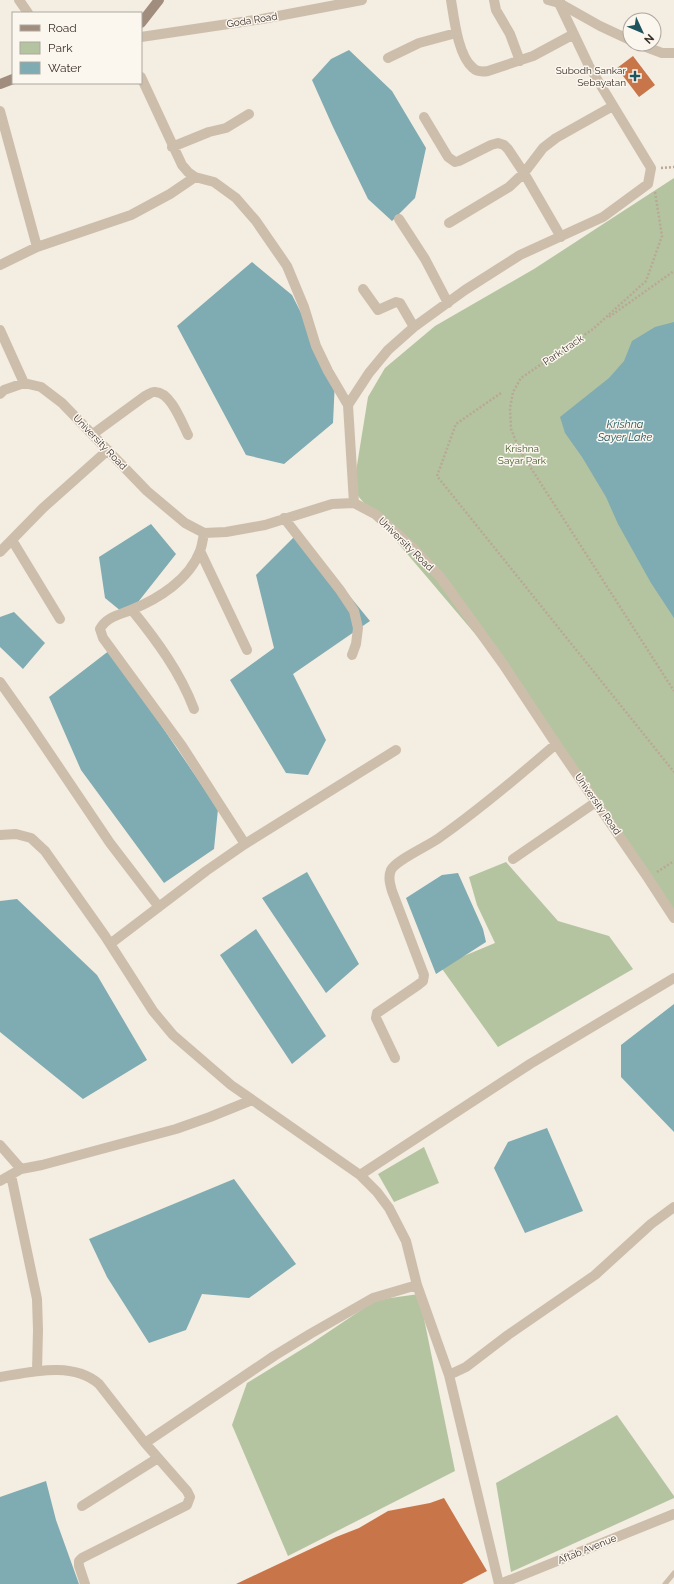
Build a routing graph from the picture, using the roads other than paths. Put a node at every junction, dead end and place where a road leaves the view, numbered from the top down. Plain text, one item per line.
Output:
1 (19, 0) edge
2 (159, 0) edge
3 (362, 0) edge
4 (451, 0) edge
5 (494, 0) edge
6 (548, 0) edge
7 (560, 2) edge
8 (27, 12) edge
9 (142, 22) edge
10 (456, 33) junction
11 (574, 34) junction
12 (622, 36) edge
13 (142, 37) edge
14 (659, 52) edge
15 (674, 53) edge
16 (388, 58) dead end
17 (520, 61) junction
18 (12, 79) edge
19 (142, 79) edge
20 (0, 84) edge
21 (613, 106) junction
22 (0, 112) edge
23 (248, 114) dead end
24 (424, 117) dead end
25 (172, 147) junction
26 (524, 173) junction
27 (195, 177) junction
28 (399, 219) dead end
29 (449, 223) dead end
30 (561, 237) junction
31 (37, 247) junction
32 (0, 265) edge
33 (363, 290) dead end
34 (448, 303) junction
35 (414, 327) junction
36 (0, 330) edge
37 (24, 384) junction
38 (0, 394) edge
39 (348, 405) junction
40 (93, 434) junction
41 (188, 435) dead end
42 (108, 450) junction
43 (354, 502) junction
44 (284, 518) junction
45 (204, 533) junction
46 (12, 540) junction
47 (200, 551) junction
48 (0, 552) edge
49 (132, 610) junction
50 (60, 619) dead end
51 (247, 650) dead end
52 (352, 654) dead end
53 (0, 682) edge
54 (194, 709) dead end
55 (556, 744) junction
56 (396, 750) dead end
57 (596, 802) junction
58 (0, 835) edge
59 (245, 844) junction
60 (514, 859) dead end
61 (159, 907) junction
62 (674, 918) edge
63 (110, 944) junction
64 (674, 978) edge
65 (395, 1058) dead end
66 (252, 1100) junction
67 (0, 1146) edge
68 (21, 1169) junction
69 (11, 1175) junction
70 (360, 1175) junction
71 (0, 1181) edge
72 (674, 1207) edge
73 (417, 1285) junction
74 (37, 1371) junction
75 (449, 1375) junction
76 (0, 1378) edge
77 (145, 1443) junction
78 (158, 1458) junction
79 (82, 1506) dead end
80 (674, 1514) edge
81 (674, 1573) edge
82 (85, 1584) edge
83 (499, 1584) edge
84 (665, 1584) edge

1 - 8 street
2 - 9 main road
3 - 13 street, Goda Road
4 - 10 street
5 - 17 street
6 - 7 street
7 - 11 street
7 - 12 street
10 - 16 street
10 - 17 street
11 - 17 street
11 - 21 street
14 - 15 street
18 - 20 main road
19 - 25 street
21 - 26 street
21 - 30 street
22 - 31 street
23 - 25 street
24 - 26 street
25 - 27 street
26 - 29 street
26 - 30 street
27 - 31 street
27 - 39 street
28 - 34 street
30 - 34 street
31 - 32 street
33 - 35 street
34 - 35 street
35 - 39 street
36 - 37 street
37 - 38 street
37 - 40 street, University Road
39 - 43 street
40 - 41 street
40 - 42 street, University Road
42 - 45 street, University Road
42 - 46 street
43 - 44 street, University Road
43 - 55 street, University Road
44 - 45 street, University Road
44 - 52 street
45 - 47 street
46 - 48 street
46 - 50 street
47 - 49 street
47 - 51 street
49 - 54 street
49 - 59 street
53 - 61 street
55 - 57 street, University Road
55 - 65 street
56 - 59 street
57 - 60 street
57 - 62 street, University Road
58 - 63 street
59 - 61 street
61 - 63 street
63 - 66 street
64 - 70 street
66 - 68 street
66 - 70 street
67 - 68 street
68 - 69 street
69 - 71 street
69 - 74 street
70 - 73 street
72 - 75 street
73 - 75 street
73 - 77 street
74 - 76 street
74 - 77 street
75 - 83 street
77 - 78 street
78 - 79 street
78 - 82 street
80 - 83 street, Aftab Avenue
81 - 84 lane

